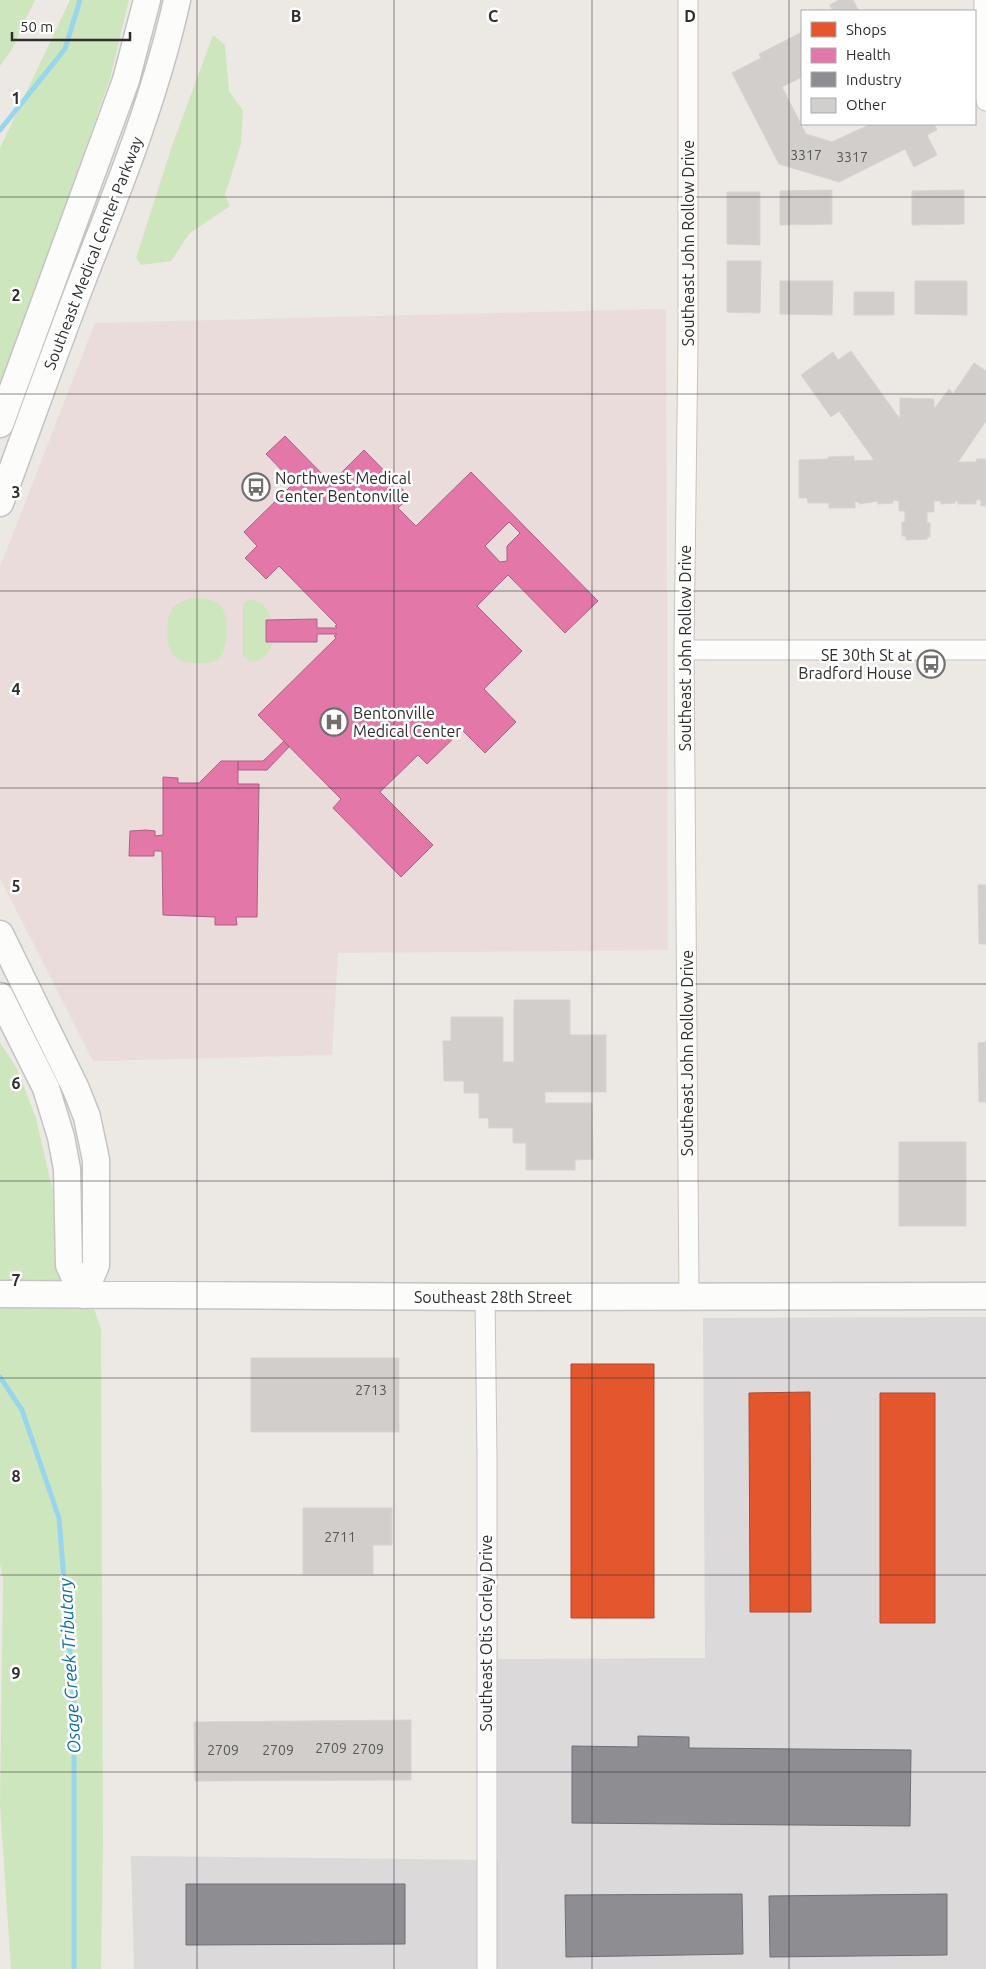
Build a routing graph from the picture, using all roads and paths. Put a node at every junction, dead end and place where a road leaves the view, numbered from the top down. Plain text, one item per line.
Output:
1 (147, 0) edge
2 (177, 0) edge
3 (688, 0) edge
4 (984, 0) edge
5 (986, 101) edge
6 (0, 424) edge
7 (0, 503) edge
8 (684, 650) junction
9 (986, 650) edge
10 (0, 934) edge
11 (0, 996) edge
12 (0, 1294) edge
13 (83, 1295) junction
14 (689, 1296) junction
15 (986, 1296) edge
16 (485, 1297) junction
17 (487, 1969) edge

1 - 6 main road, Southeast Medical Center Parkway
2 - 7 main road, Southeast Medical Center Parkway
3 - 8 street, Southeast John Rollow Drive
4 - 5 street
8 - 9 street
8 - 14 street, Southeast John Rollow Drive
10 - 13 main road
11 - 13 main road
12 - 13 main road, Southeast 28th Street
13 - 16 main road, Southeast 28th Street
14 - 15 main road, Southeast 28th Street
14 - 16 main road, Southeast 28th Street
16 - 17 street, Southeast Otis Corley Drive

